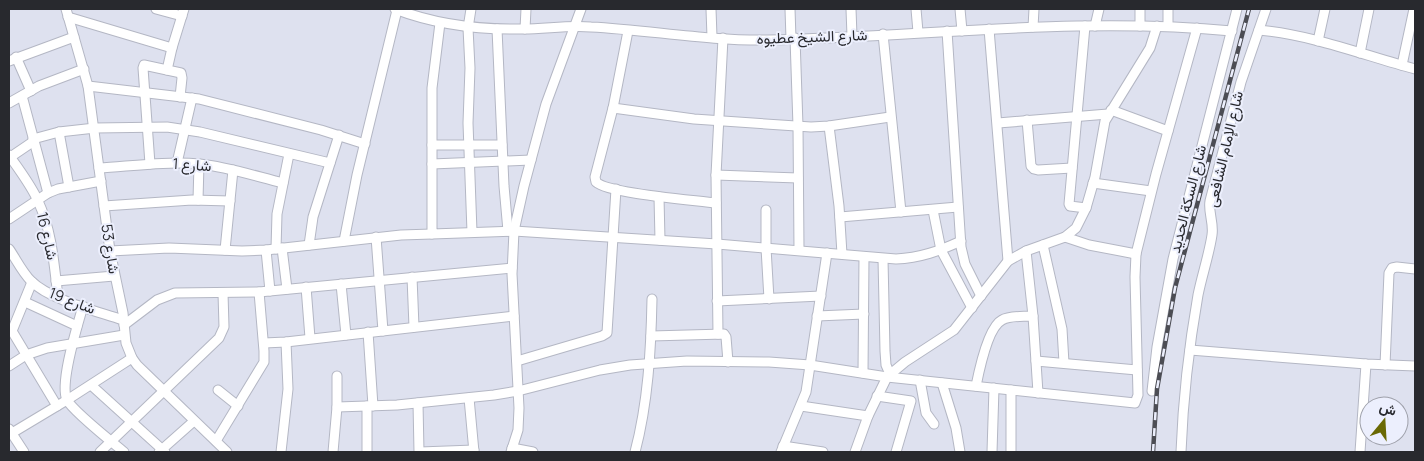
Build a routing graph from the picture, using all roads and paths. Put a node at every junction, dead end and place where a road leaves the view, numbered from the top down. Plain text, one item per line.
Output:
1 (156, 9) edge
2 (396, 9) edge
3 (471, 9) edge
4 (526, 9) edge
5 (581, 9) edge
6 (711, 9) edge
7 (790, 9) edge
8 (851, 9) edge
9 (916, 9) edge
10 (960, 9) edge
11 (1034, 9) edge
12 (1099, 9) edge
13 (1140, 9) edge
14 (1168, 9) edge
15 (1237, 9) edge
16 (1266, 9) edge
17 (1325, 9) edge
18 (1369, 9) edge
19 (1414, 9) edge
20 (183, 12) edge
21 (67, 13) edge
22 (440, 23) junction
23 (576, 26) junction
24 (1085, 26) junction
25 (1095, 26) junction
26 (1140, 26) junction
27 (1157, 26) junction
28 (1168, 26) junction
29 (1033, 27) junction
30 (468, 28) junction
31 (1197, 28) junction
32 (497, 29) junction
33 (525, 29) junction
34 (989, 29) junction
35 (628, 30) junction
36 (1259, 30) junction
37 (947, 31) junction
38 (962, 31) junction
39 (1232, 31) junction
40 (918, 32) junction
41 (883, 34) junction
42 (852, 36) junction
43 (74, 37) junction
44 (712, 37) junction
45 (723, 38) junction
46 (793, 38) junction
47 (1318, 41) junction
48 (172, 48) junction
49 (1360, 53) junction
50 (12, 59) edge
51 (1402, 65) junction
52 (1415, 68) edge
53 (84, 69) junction
54 (167, 70) junction
55 (88, 86) junction
56 (31, 91) junction
57 (145, 93) junction
58 (22, 96) junction
59 (180, 97) junction
60 (192, 98) junction
61 (9, 103) edge
62 (613, 108) junction
63 (1110, 112) junction
64 (1078, 116) junction
65 (890, 117) junction
66 (1027, 120) junction
67 (719, 121) junction
68 (998, 123) junction
69 (147, 126) junction
70 (798, 126) junction
71 (829, 126) junction
72 (95, 128) junction
73 (184, 129) junction
74 (1168, 131) junction
75 (59, 132) junction
76 (338, 135) junction
77 (33, 140) junction
78 (365, 144) junction
79 (432, 145) junction
80 (468, 146) junction
81 (502, 146) junction
82 (289, 154) junction
83 (9, 156) edge
84 (531, 160) junction
85 (503, 162) junction
86 (177, 163) junction
87 (330, 163) junction
88 (469, 163) junction
89 (150, 164) junction
90 (199, 164) junction
91 (432, 164) junction
92 (99, 168) junction
93 (1072, 168) junction
94 (234, 170) junction
95 (716, 175) junction
96 (798, 178) junction
97 (100, 181) junction
98 (283, 183) junction
99 (1093, 183) junction
100 (69, 187) junction
101 (616, 189) junction
102 (1152, 191) junction
103 (48, 193) junction
104 (659, 196) junction
105 (37, 199) junction
106 (198, 200) junction
107 (230, 200) junction
108 (716, 203) junction
109 (104, 206) junction
110 (958, 208) junction
111 (1086, 208) junction
112 (766, 210) dead end
113 (933, 210) junction
114 (901, 212) junction
115 (840, 217) junction
116 (9, 219) edge
117 (511, 231) junction
118 (472, 232) junction
119 (432, 234) junction
120 (376, 237) junction
121 (612, 237) junction
122 (1065, 237) junction
123 (660, 240) junction
124 (344, 241) junction
125 (961, 242) junction
126 (716, 244) junction
127 (308, 245) junction
128 (1043, 245) junction
129 (279, 248) junction
130 (766, 248) junction
131 (9, 249) edge
132 (110, 250) junction
133 (225, 250) junction
134 (266, 250) junction
135 (800, 250) junction
136 (940, 250) junction
137 (1026, 251) junction
138 (827, 253) junction
139 (842, 254) junction
140 (1136, 254) junction
141 (864, 257) junction
142 (883, 259) junction
143 (1008, 261) junction
144 (512, 268) junction
145 (1415, 269) edge
146 (114, 276) junction
147 (412, 277) junction
148 (380, 280) junction
149 (56, 281) junction
150 (32, 282) junction
151 (341, 284) junction
152 (306, 287) junction
153 (287, 289) junction
154 (270, 291) junction
155 (259, 292) junction
156 (223, 293) junction
157 (821, 296) junction
158 (981, 296) junction
159 (58, 297) junction
160 (769, 298) junction
161 (652, 299) dead end
162 (717, 301) junction
163 (25, 302) junction
164 (83, 306) junction
165 (972, 308) junction
166 (864, 314) junction
167 (514, 316) junction
168 (818, 316) junction
169 (1033, 316) junction
170 (124, 322) junction
171 (78, 326) junction
172 (414, 327) junction
173 (383, 331) junction
174 (368, 332) junction
175 (718, 334) junction
176 (124, 335) junction
177 (346, 335) junction
178 (651, 336) junction
179 (310, 338) junction
180 (264, 342) junction
181 (286, 342) junction
182 (72, 344) junction
183 (1190, 350) junction
184 (26, 355) junction
185 (132, 358) junction
186 (1036, 361) junction
187 (517, 362) junction
188 (649, 362) junction
189 (728, 362) junction
190 (1064, 364) junction
191 (1366, 364) junction
192 (810, 365) junction
193 (1385, 365) junction
194 (9, 366) edge
195 (1415, 366) edge
196 (1137, 370) junction
197 (863, 373) junction
198 (888, 375) junction
199 (337, 376) dead end
200 (920, 380) junction
201 (942, 382) junction
202 (91, 385) junction
203 (976, 386) junction
204 (994, 388) junction
205 (218, 390) dead end
206 (1011, 390) junction
207 (518, 391) junction
208 (1152, 391) dead end
209 (164, 392) junction
210 (1038, 393) junction
211 (877, 396) junction
212 (469, 398) junction
213 (67, 400) junction
214 (418, 403) junction
215 (57, 406) junction
216 (238, 406) junction
217 (370, 406) junction
218 (801, 406) junction
219 (338, 407) junction
220 (868, 416) junction
221 (194, 420) junction
222 (132, 422) junction
223 (934, 424) dead end
224 (10, 431) edge
225 (216, 441) junction
226 (112, 442) junction
227 (782, 449) edge
228 (512, 450) edge
229 (162, 451) edge
230 (474, 451) edge
231 (24, 452) edge
232 (100, 452) edge
233 (124, 452) edge
234 (226, 452) edge
235 (281, 452) edge
236 (333, 452) edge
237 (367, 452) edge
238 (420, 452) edge
239 (533, 452) edge
240 (635, 452) edge
241 (823, 452) edge
242 (855, 452) edge
243 (896, 452) edge
244 (960, 452) edge
245 (992, 452) edge
246 (1011, 452) edge
247 (1181, 452) edge
248 (1360, 452) edge

1 - 20 street
2 - 22 street, شارع الشيخ عطيوه
2 - 78 street
3 - 30 street
4 - 33 street
5 - 23 street
6 - 44 street
7 - 46 street
8 - 42 street
9 - 40 street
10 - 38 street
11 - 29 street
12 - 25 street
13 - 26 street
14 - 28 street
15 - 39 street, شارع السكة الحديد
16 - 36 street, شارع الإمام الشافعى
17 - 47 street
18 - 49 street
19 - 51 street
20 - 48 street
21 - 43 street, شارع 53
21 - 48 street
22 - 30 street, شارع الشيخ عطيوه
22 - 79 street
23 - 33 street, شارع الشيخ عطيوه
23 - 35 street, شارع الشيخ عطيوه
23 - 84 street
24 - 25 street, شارع الشيخ عطيوه
24 - 29 street, شارع الشيخ عطيوه
24 - 64 street
25 - 26 street, شارع الشيخ عطيوه
26 - 27 street, شارع الشيخ عطيوه
27 - 28 street, شارع الشيخ عطيوه
27 - 63 street
28 - 31 street, شارع الشيخ عطيوه
29 - 34 street, شارع الشيخ عطيوه
30 - 32 street, شارع الشيخ عطيوه
30 - 80 street
31 - 39 street, شارع الشيخ عطيوه
31 - 74 street
32 - 33 street, شارع الشيخ عطيوه
32 - 81 street
34 - 38 street, شارع الشيخ عطيوه
34 - 68 street
35 - 44 street, شارع الشيخ عطيوه
35 - 62 street
36 - 47 street
36 - 183 street, شارع الإمام الشافعى
37 - 38 street, شارع الشيخ عطيوه
37 - 40 street, شارع الشيخ عطيوه
37 - 110 street
39 - 208 street, شارع السكة الحديد
40 - 41 street, شارع الشيخ عطيوه
41 - 42 street, شارع الشيخ عطيوه
41 - 65 street
42 - 46 street, شارع الشيخ عطيوه
43 - 50 street
43 - 53 street, شارع 53
44 - 45 street, شارع الشيخ عطيوه
45 - 46 street, شارع الشيخ عطيوه
45 - 67 street
46 - 70 street
47 - 49 street
48 - 54 street
49 - 51 street
50 - 56 street
51 - 52 street
53 - 55 street, شارع 53
53 - 56 street
54 - 57 street
54 - 59 street
55 - 57 street
55 - 72 street, شارع 53
56 - 58 street
57 - 59 street
57 - 69 street
58 - 61 street
58 - 77 street
59 - 60 street
60 - 73 street
60 - 76 street
62 - 67 street
62 - 101 street
63 - 64 street
63 - 74 street
63 - 99 street
64 - 66 street
64 - 93 street
65 - 71 street
65 - 114 street
66 - 68 street
66 - 93 street
67 - 70 street
67 - 95 street
68 - 143 street
69 - 72 street
69 - 73 street
69 - 89 street
70 - 71 street
70 - 96 street
71 - 115 street
72 - 75 street
72 - 92 street, شارع 53
73 - 82 street
73 - 86 street
74 - 102 street
75 - 77 street
75 - 100 street
76 - 78 street
76 - 87 street
77 - 83 street
77 - 103 street
78 - 124 street
79 - 80 street
79 - 91 street
80 - 81 street
80 - 88 street
81 - 85 street
82 - 87 street
82 - 98 street
83 - 105 street, شارع 16
84 - 85 street
84 - 117 street
85 - 88 street
85 - 117 street
86 - 89 street, شارع 1
86 - 90 street, شارع 1
87 - 127 street
88 - 91 street
88 - 118 street
89 - 92 street, شارع 1
90 - 94 street, شارع 1
90 - 106 street
91 - 119 street
92 - 97 street, شارع 53
93 - 111 street
94 - 98 street, شارع 1
94 - 107 street
95 - 96 street
95 - 108 street
96 - 135 street
97 - 100 street
97 - 109 street, شارع 53
98 - 129 street
99 - 102 street
99 - 111 street
100 - 103 street
101 - 104 street
101 - 121 street
102 - 140 street
103 - 105 street
104 - 108 street
104 - 123 street
105 - 116 street
105 - 149 street, شارع 16
106 - 107 street
106 - 109 street
107 - 133 street
108 - 126 street
109 - 132 street, شارع 53
110 - 113 street
110 - 125 street
111 - 122 street
112 - 130 street
113 - 114 street
113 - 136 street
114 - 115 street
115 - 139 street
117 - 118 street
117 - 121 street
117 - 144 street
118 - 119 street
119 - 120 street
120 - 124 street
120 - 148 street
121 - 123 street
121 - 187 street
122 - 128 street
122 - 140 street
123 - 126 street
124 - 127 street
125 - 136 street
125 - 158 street
126 - 130 street
126 - 162 street
127 - 129 street
128 - 137 street
128 - 190 street
129 - 134 street
129 - 153 street
130 - 135 street
130 - 160 street
131 - 150 street, شارع 19
132 - 133 street
132 - 146 street, شارع 53
133 - 134 street
134 - 154 street
135 - 138 street
136 - 142 street
136 - 165 street
137 - 143 street
137 - 169 street
138 - 139 street
138 - 157 street
139 - 141 street
140 - 196 street
141 - 142 street
141 - 166 street
142 - 198 street
143 - 158 street
144 - 147 street
144 - 167 street
145 - 193 street
146 - 149 street
146 - 170 street, شارع 53
147 - 148 street
147 - 172 street
148 - 151 street
148 - 173 street
149 - 159 street, شارع 16
150 - 159 street, شارع 19
150 - 163 street
151 - 152 street
151 - 177 street
152 - 153 street
152 - 179 street
153 - 154 street
154 - 155 street
155 - 156 street
155 - 180 street
156 - 170 street
156 - 209 street
157 - 160 street
157 - 168 street
158 - 165 street
159 - 164 street, شارع 19
160 - 162 street
161 - 178 street
162 - 175 street
163 - 171 street
163 - 184 street
164 - 170 street, شارع 19
164 - 171 street
165 - 198 street
166 - 168 street
166 - 197 street
167 - 172 street
167 - 187 street
168 - 192 street
169 - 186 street
169 - 203 street
170 - 176 street, شارع 53
171 - 182 street
172 - 173 street
173 - 174 street
174 - 177 street
174 - 217 street
175 - 178 street
175 - 189 street
176 - 182 street
176 - 185 street, شارع 53
177 - 179 street
178 - 188 street
179 - 181 street
180 - 181 street
180 - 216 street
181 - 235 street
182 - 184 street
182 - 213 street
183 - 191 street
183 - 247 street, شارع الإمام الشافعى
184 - 194 street
184 - 215 street
185 - 202 street
185 - 209 street, شارع 53
186 - 190 street
186 - 210 street
187 - 207 street
188 - 189 street
188 - 207 street
188 - 240 street
189 - 192 street
190 - 196 street
191 - 193 street
191 - 248 street
192 - 197 street
192 - 218 street
193 - 195 street
196 - 210 street
197 - 198 street
198 - 200 street
198 - 211 street
199 - 219 street
200 - 201 street
200 - 223 street
201 - 203 street
201 - 244 street
202 - 213 street
202 - 222 street
203 - 204 street
204 - 206 street
204 - 245 street
205 - 216 street
206 - 210 street
206 - 246 street
207 - 212 street
207 - 228 street
209 - 221 street, شارع 53
209 - 222 street
211 - 220 street
211 - 243 street
212 - 214 street
212 - 230 street
213 - 215 street
213 - 226 street
214 - 217 street
214 - 238 street
215 - 224 street
216 - 225 street
217 - 219 street
217 - 237 street
218 - 220 street
218 - 227 street
219 - 236 street
220 - 242 street
221 - 225 street, شارع 53
221 - 229 street
222 - 226 street
222 - 229 street
224 - 231 street
225 - 234 street, شارع 53
226 - 232 street
226 - 233 street
227 - 241 street
228 - 239 street
230 - 238 street

